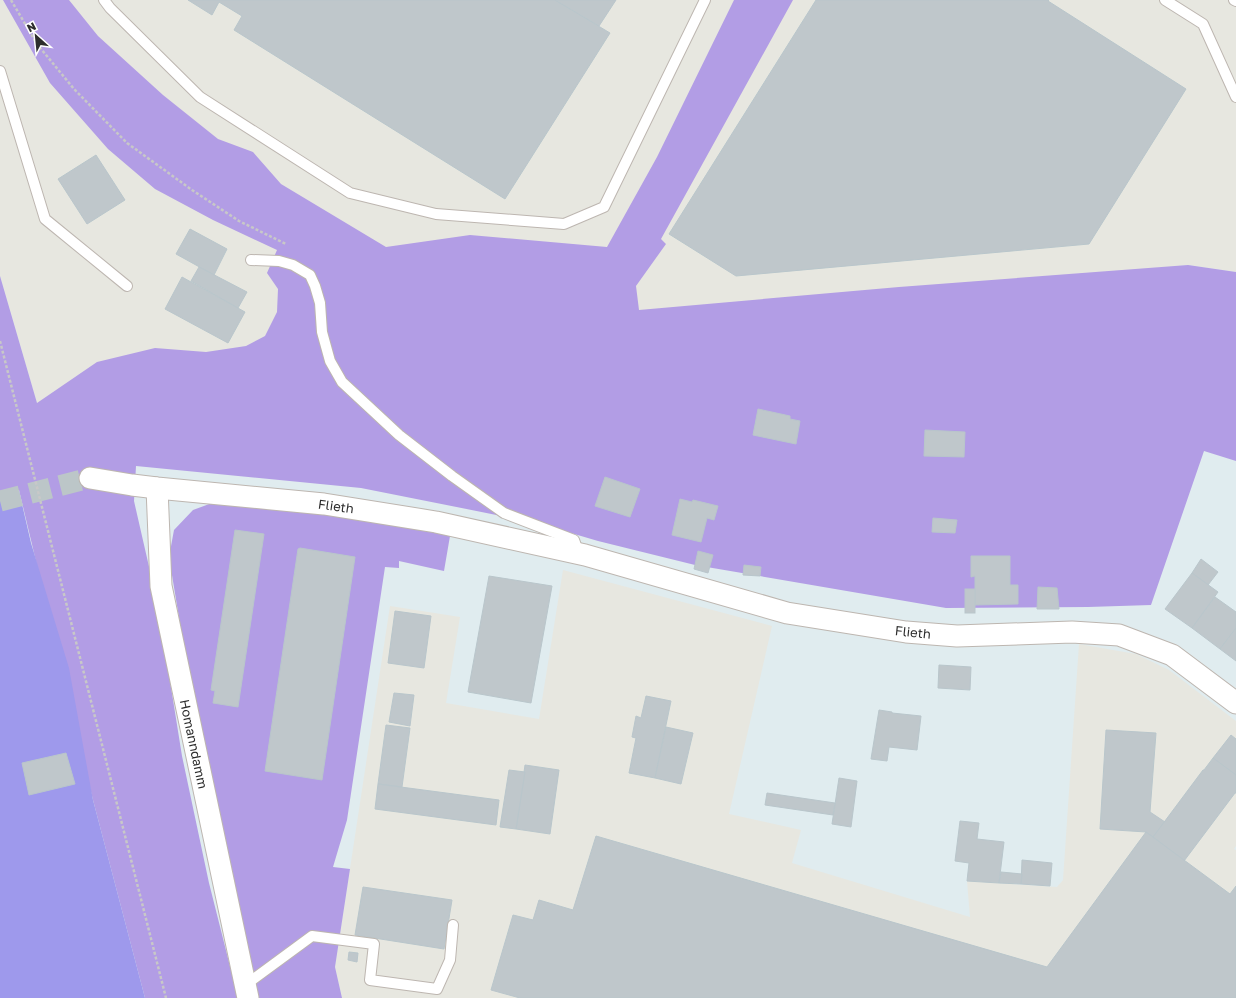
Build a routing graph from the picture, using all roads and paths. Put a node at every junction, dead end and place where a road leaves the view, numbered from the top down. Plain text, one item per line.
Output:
1 (11, 0) edge
2 (104, 0) edge
3 (705, 0) edge
4 (1165, 0) edge
5 (0, 71) edge
6 (1236, 97) edge
7 (292, 247) dead end
8 (251, 260) dead end
9 (127, 286) dead end
10 (0, 340) edge
11 (90, 478) tunnel mouth
12 (157, 488) junction
13 (580, 554) junction
14 (1236, 703) edge
15 (453, 925) dead end
16 (246, 992) edge
17 (166, 998) edge

1 - 7 path
2 - 3 lane
4 - 6 lane
5 - 9 lane
8 - 13 lane
10 - 17 path
11 - 12 street, Flieth
12 - 13 street, Flieth
12 - 16 street, Homanndamm
13 - 14 street, Flieth
15 - 16 lane

